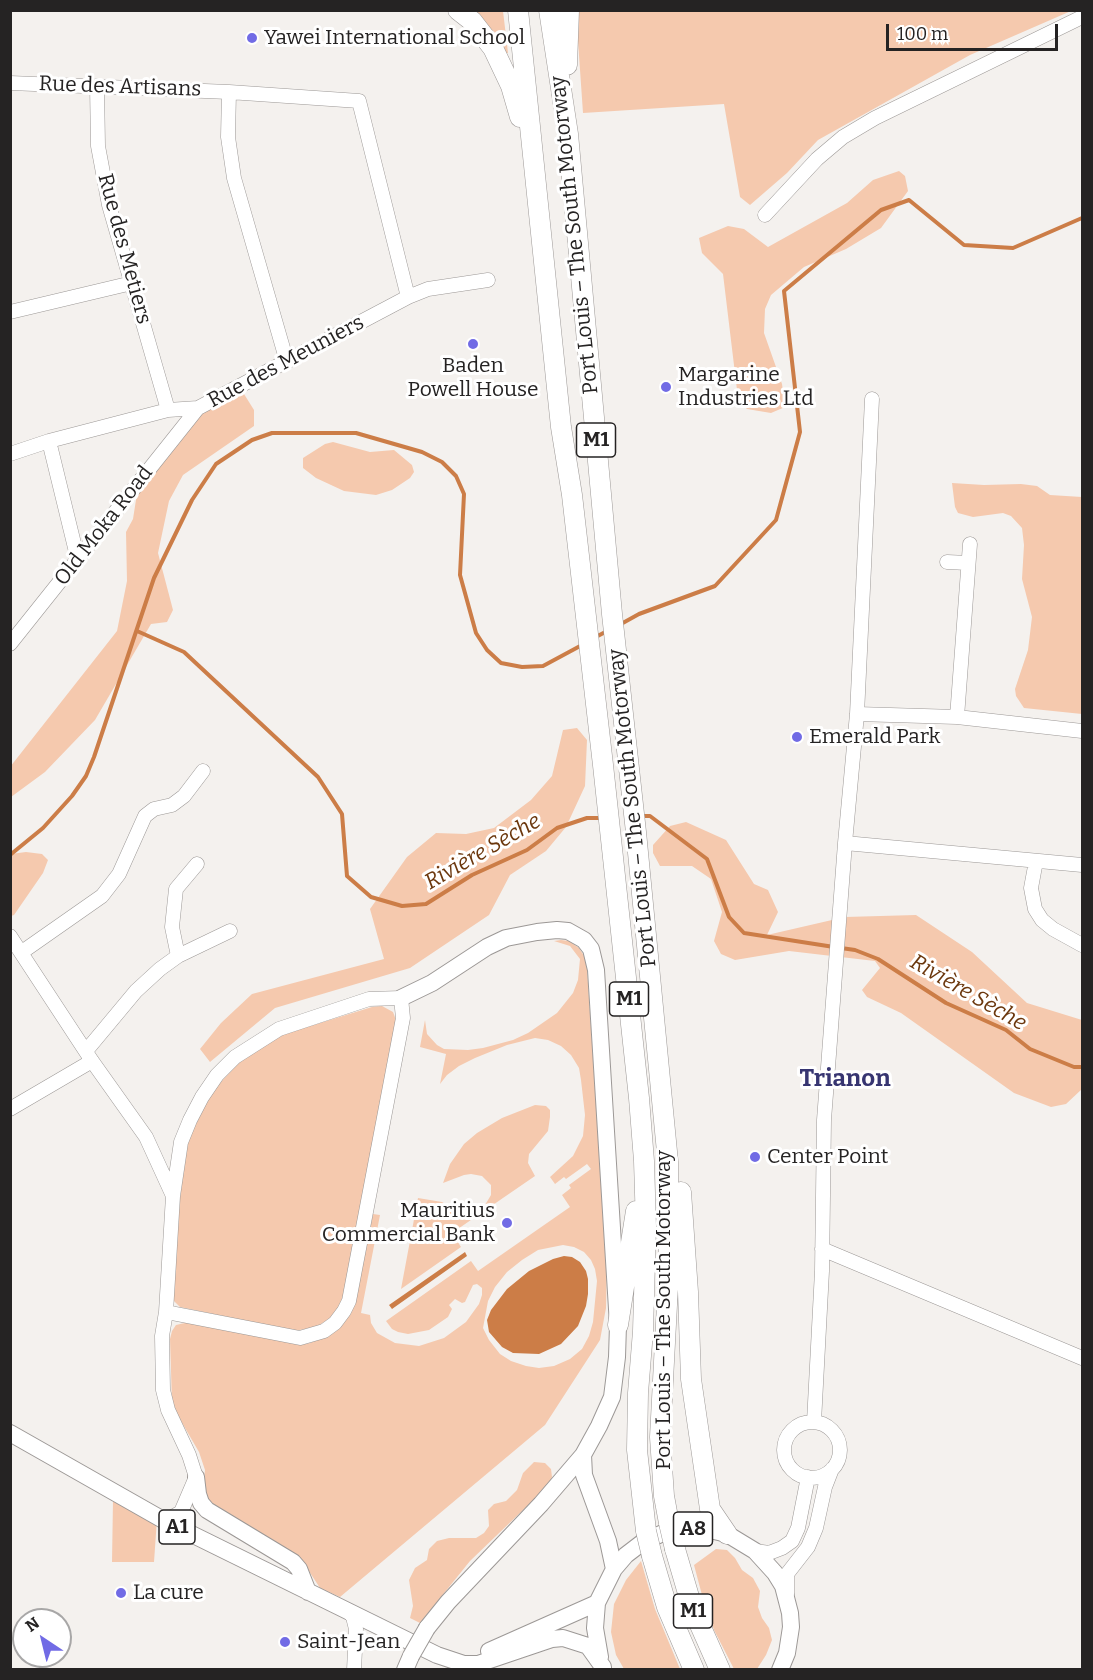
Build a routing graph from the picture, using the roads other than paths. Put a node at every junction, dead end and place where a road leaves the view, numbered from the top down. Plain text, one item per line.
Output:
1 (458, 10) edge
2 (513, 10) edge
3 (518, 10) edge
4 (549, 10) edge
5 (568, 10) edge
6 (1082, 19) edge
7 (522, 46) junction
8 (10, 83) edge
9 (97, 86) junction
10 (229, 92) junction
11 (568, 134) junction
12 (536, 190) junction
13 (765, 215) dead end
14 (489, 280) dead end
15 (132, 282) junction
16 (408, 297) junction
17 (10, 312) edge
18 (287, 362) junction
19 (872, 399) dead end
20 (198, 408) junction
21 (168, 410) junction
22 (49, 441) junction
23 (10, 454) edge
24 (970, 544) dead end
25 (78, 560) junction
26 (947, 562) dead end
27 (968, 563) junction
28 (10, 644) edge
29 (857, 714) junction
30 (957, 717) junction
31 (1083, 731) edge
32 (203, 771) dead end
33 (845, 843) junction
34 (1036, 861) junction
35 (197, 864) dead end
36 (1083, 865) edge
37 (230, 930) dead end
38 (10, 936) edge
39 (1083, 945) edge
40 (22, 952) junction
41 (178, 956) junction
42 (401, 998) junction
43 (89, 1056) junction
44 (659, 1062) junction
45 (10, 1109) edge
46 (644, 1161) junction
47 (173, 1196) junction
48 (822, 1249) junction
49 (166, 1312) junction
50 (618, 1325) junction
51 (1083, 1358) edge
52 (814, 1422) junction
53 (10, 1433) edge
54 (583, 1455) junction
55 (832, 1469) junction
56 (196, 1477) junction
57 (808, 1478) junction
58 (165, 1521) junction
59 (727, 1534) junction
60 (755, 1551) junction
61 (614, 1569) junction
62 (308, 1592) junction
63 (788, 1600) junction
64 (597, 1603) junction
65 (348, 1611) junction
66 (787, 1661) edge
67 (408, 1663) edge
68 (464, 1664) edge
69 (604, 1668) edge
70 (354, 1670) edge
71 (693, 1670) edge
72 (720, 1670) edge
73 (780, 1670) edge

1 - 12 highway
2 - 7 highway
3 - 7 highway, Port Louis – The South Motorway / M1
4 - 11 highway, Port Louis – The South Motorway / M1
5 - 11 highway
6 - 13 street
7 - 12 highway, Port Louis – The South Motorway / M1
8 - 9 street, Rue des Artisans
9 - 10 street, Rue des Artisans
9 - 15 street, Rue des Metiers
10 - 16 street, Rue des Artisans
10 - 18 street
11 - 44 highway, Port Louis – The South Motorway / M1
12 - 46 highway, Port Louis – The South Motorway / M1
14 - 16 street, Rue des Meuniers
15 - 17 street
15 - 21 street, Rue des Metiers
16 - 18 street, Rue des Meuniers
18 - 20 street, Rue des Meuniers
19 - 29 street
20 - 21 street, Rue des Meuniers
20 - 25 street, Old Moka Road
21 - 22 street, Rue des Meuniers
22 - 23 street, Rue des Meuniers
22 - 25 street
24 - 27 street
25 - 28 street, Old Moka Road
26 - 27 street
27 - 30 street
29 - 30 street
29 - 33 street
30 - 31 street
32 - 40 street
33 - 34 street
33 - 48 street
34 - 36 street
34 - 39 street
35 - 41 street
37 - 41 street
38 - 40 street
40 - 43 street
41 - 43 street
42 - 47 street
42 - 49 street
42 - 50 main road
43 - 45 street
43 - 47 street
44 - 59 highway
44 - 72 highway, Port Louis – The South Motorway / M1, bridge
46 - 50 highway
46 - 71 highway, Port Louis – The South Motorway / M1, bridge
47 - 49 street
48 - 51 street
48 - 52 street
49 - 56 street
50 - 54 main road
52 - 55 street
52 - 57 street
53 - 58 main road, A1
54 - 61 main road
54 - 67 main road, bridge
55 - 57 street
55 - 63 street
56 - 58 street
56 - 62 main road
57 - 60 street
58 - 62 main road, A1
59 - 60 main road, A8
59 - 61 main road, A8
60 - 63 main road, A8
61 - 64 main road, A8
62 - 65 main road, A1
63 - 66 main road, A8
64 - 68 main road
64 - 69 main road, A8
65 - 68 main road, A1
65 - 70 street
66 - 73 main road, A8
68 - 69 main road, A1

